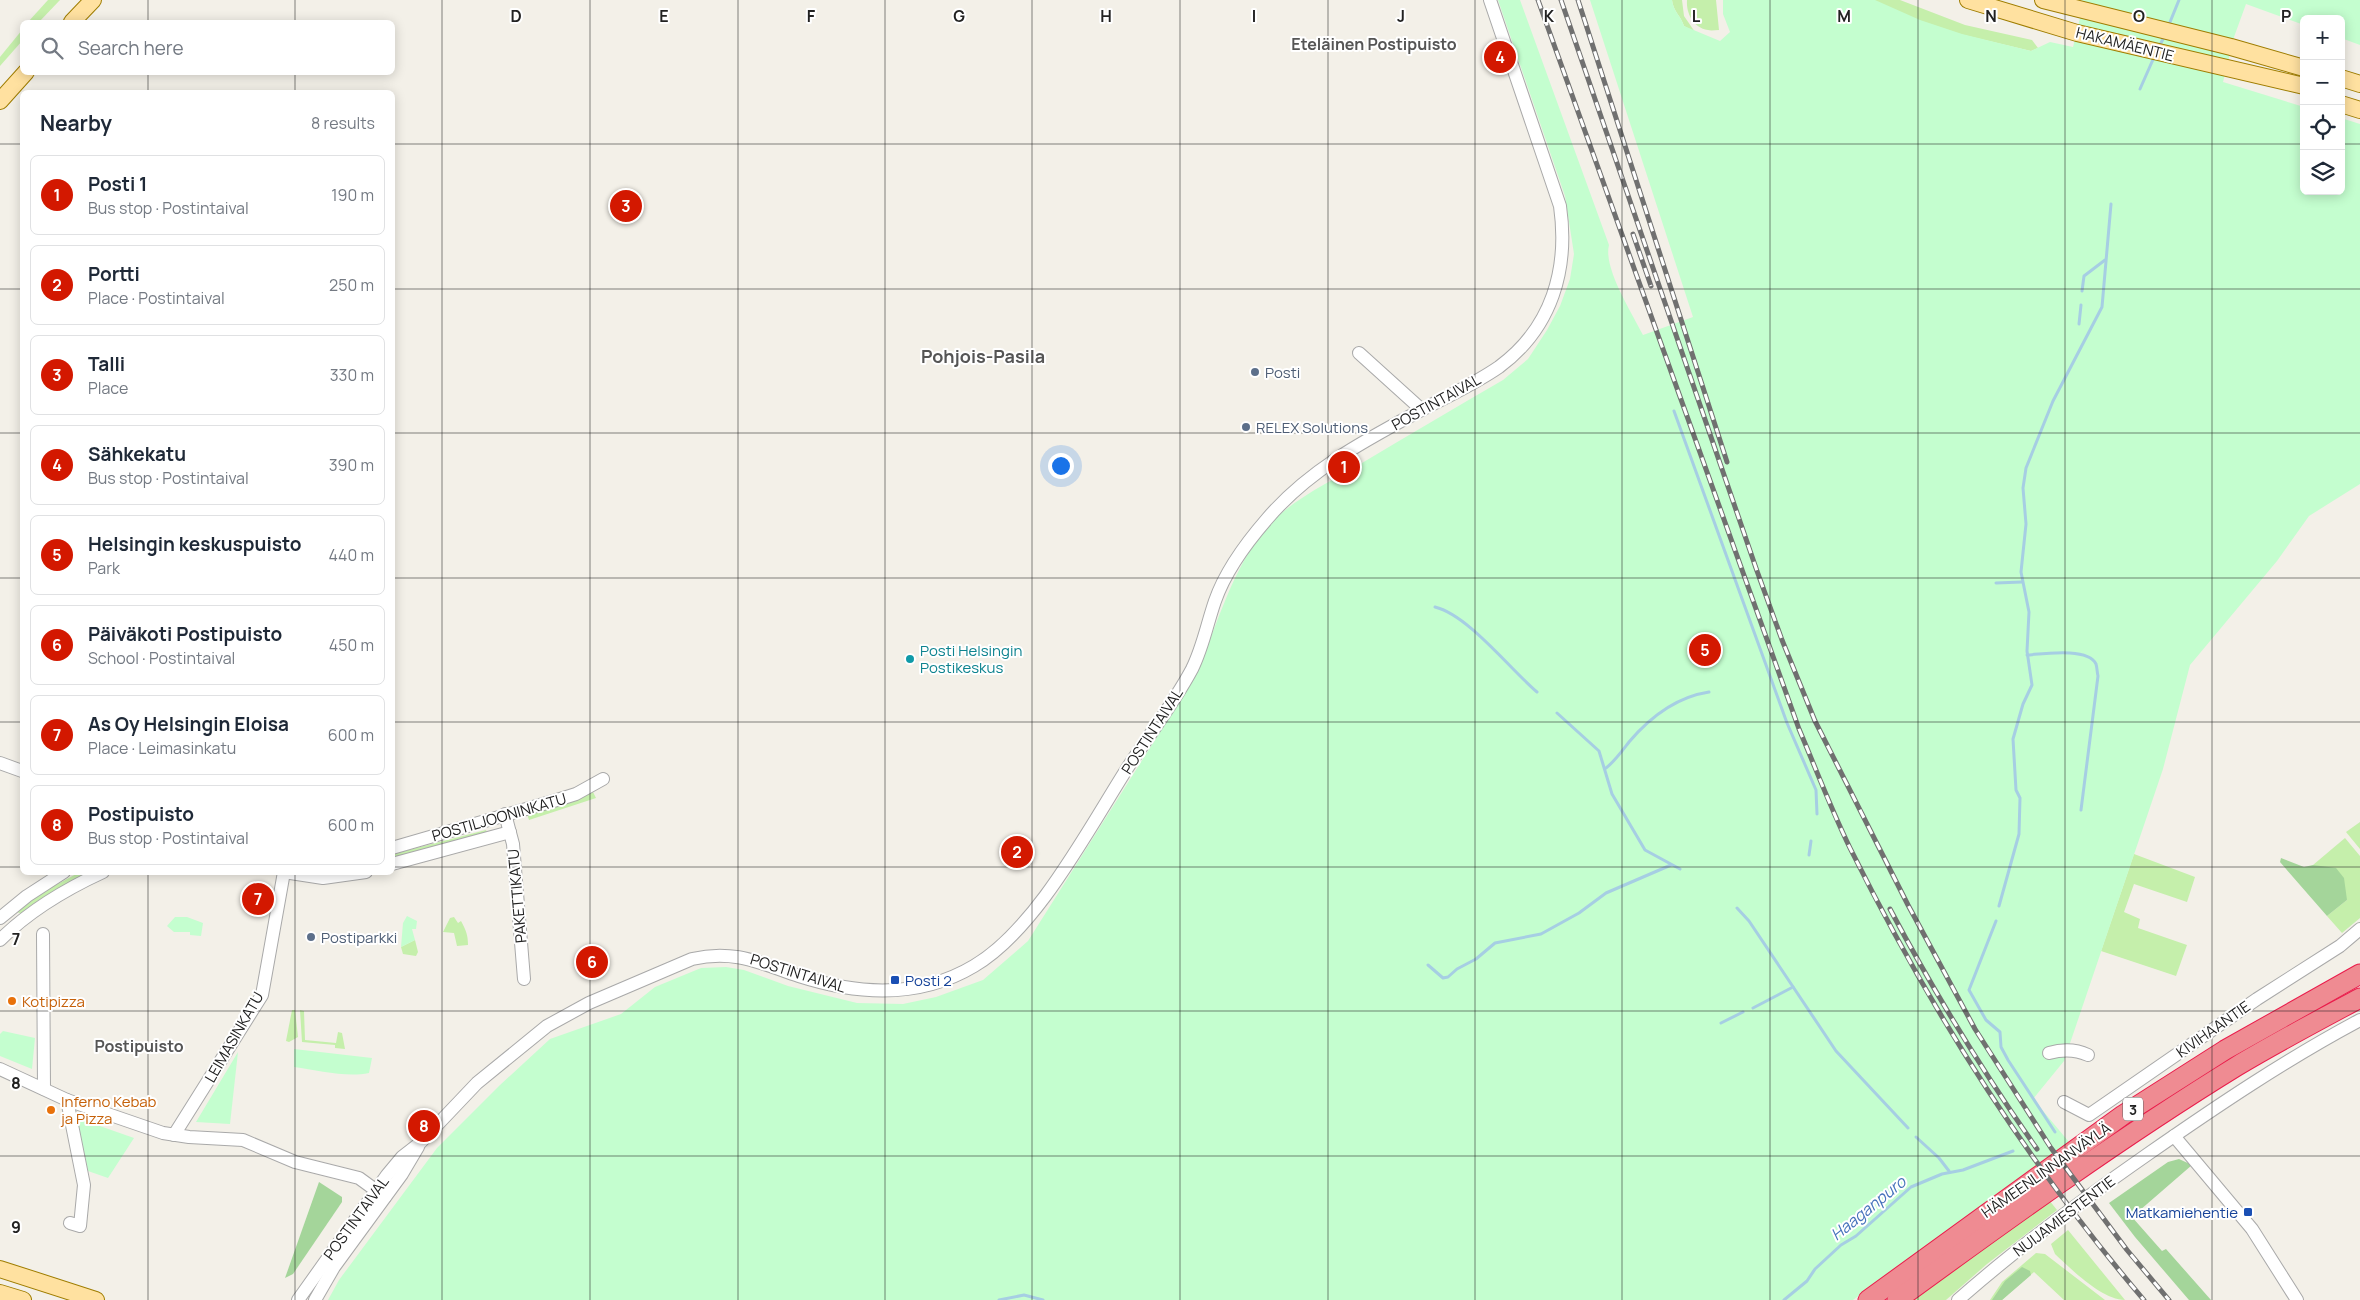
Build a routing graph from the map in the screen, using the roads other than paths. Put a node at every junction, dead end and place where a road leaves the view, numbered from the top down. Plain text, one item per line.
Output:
1 (93, 0) edge
2 (1490, 0) edge
3 (1968, 0) edge
4 (2043, 0) edge
5 (74, 20) edge
6 (2231, 47) junction
7 (2300, 58) edge
8 (2300, 67) edge
9 (2345, 69) edge
10 (2360, 73) edge
11 (23, 75) edge
12 (2345, 79) edge
13 (2284, 82) junction
14 (2360, 84) edge
15 (2300, 85) edge
16 (2300, 89) edge
17 (2345, 96) edge
18 (2360, 100) edge
19 (0, 101) edge
20 (2344, 105) edge
21 (2360, 110) edge
22 (1359, 353) dead end
23 (1422, 410) junction
24 (0, 763) edge
25 (20, 770) edge
26 (603, 779) dead end
27 (505, 814) junction
28 (510, 832) junction
29 (395, 847) edge
30 (395, 863) edge
31 (59, 875) edge
32 (98, 875) edge
33 (283, 875) edge
34 (304, 875) edge
35 (344, 875) edge
36 (1, 914) edge
37 (2360, 929) edge
38 (43, 934) dead end
39 (0, 940) edge
40 (2360, 974) edge
41 (524, 979) dead end
42 (2360, 998) edge
43 (2360, 1020) edge
44 (2049, 1053) dead end
45 (2088, 1055) dead end
46 (0, 1069) edge
47 (44, 1089) junction
48 (67, 1100) junction
49 (2064, 1102) dead end
50 (174, 1135) junction
51 (2174, 1136) junction
52 (420, 1143) junction
53 (381, 1193) junction
54 (75, 1224) dead end
55 (0, 1269) edge
56 (0, 1293) edge
57 (23, 1300) edge
58 (96, 1300) edge
59 (298, 1300) edge
60 (314, 1300) edge
61 (1868, 1300) edge
62 (1897, 1300) edge
63 (1958, 1300) edge
64 (2298, 1300) edge

1 - 5 main road
2 - 23 street, POSTINTAIVAL
3 - 13 main road, HAKAMÄENTIE
4 - 6 main road, HAKAMÄENTIE
6 - 7 main road, HAKAMÄENTIE
6 - 8 main road, HAKAMÄENTIE
9 - 10 main road
11 - 19 main road
12 - 14 main road
13 - 15 main road, HAKAMÄENTIE
13 - 16 main road, HAKAMÄENTIE
17 - 18 main road
20 - 21 main road
22 - 23 street
23 - 52 street, POSTINTAIVAL
24 - 25 street
26 - 27 street, POSTILJOONINKATU
27 - 28 street, PAKETTIKATU
27 - 29 street, POSTILJOONINKATU
28 - 30 street, POSTILJOONINKATU
28 - 41 street, PAKETTIKATU
31 - 36 street
32 - 39 street
33 - 50 street, LEIMASINKATU
34 - 35 street
37 - 49 street, KIVIHAANTIE
38 - 47 street
40 - 61 highway, HÄMEENLINNANVÄYLÄ / 3
42 - 62 highway, HÄMEENLINNANVÄYLÄ / 3
43 - 51 street
44 - 45 street
46 - 47 street
47 - 48 street
48 - 50 street
48 - 54 street
50 - 53 street
51 - 63 street, NUIJAMIESTENTIE
51 - 64 street
52 - 53 street, POSTINTAIVAL
52 - 53 street, POSTINTAIVAL
53 - 59 street, POSTINTAIVAL
53 - 60 street, POSTINTAIVAL
55 - 58 main road
56 - 57 main road

